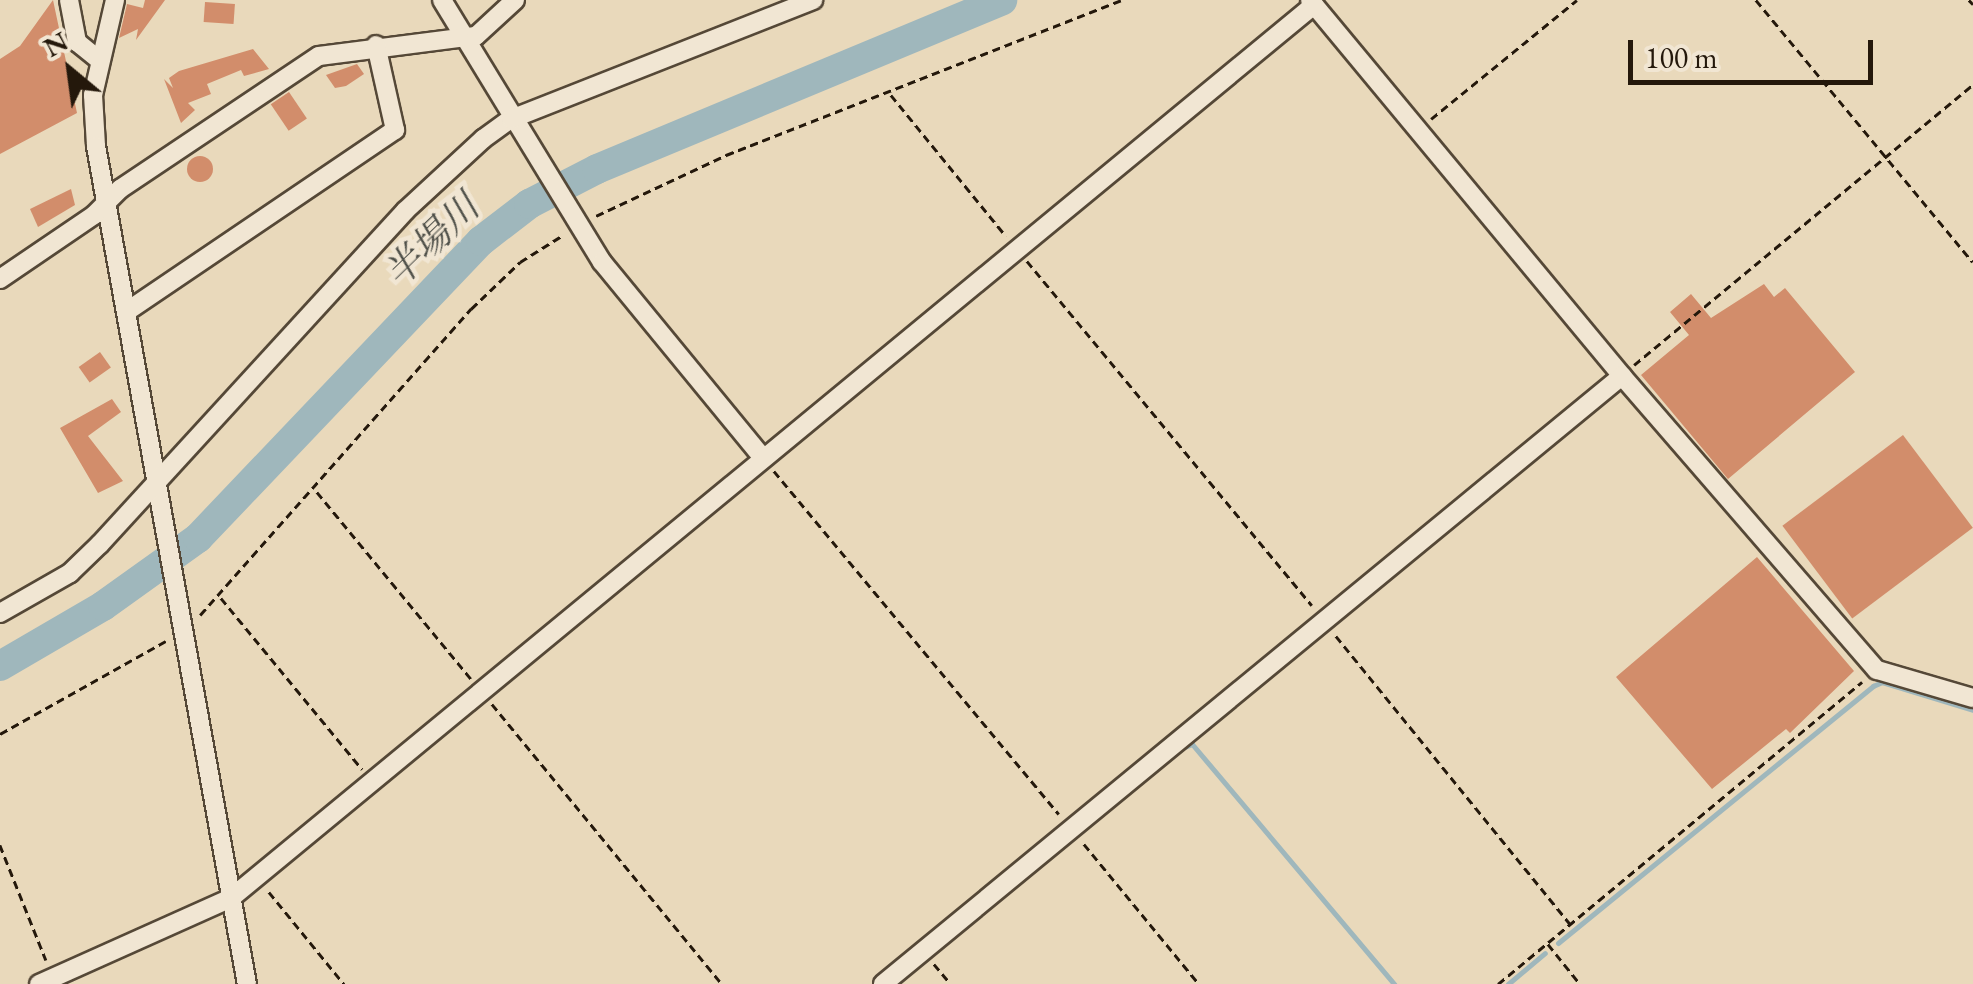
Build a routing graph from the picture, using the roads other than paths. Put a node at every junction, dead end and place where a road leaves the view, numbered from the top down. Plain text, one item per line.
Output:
1 (69, 0) edge
2 (115, 0) edge
3 (442, 0) edge
4 (515, 0) edge
5 (814, 0) edge
6 (1312, 2) edge
7 (467, 38) junction
8 (376, 45) junction
9 (99, 60) junction
10 (513, 123) junction
11 (106, 204) junction
12 (0, 278) edge
13 (126, 312) junction
14 (1622, 376) junction
15 (763, 458) junction
16 (158, 492) junction
17 (0, 612) edge
18 (1973, 698) edge
19 (231, 898) junction
20 (46, 981) edge
21 (247, 984) edge
22 (882, 984) edge

1 - 9 street
2 - 9 street
3 - 7 street
4 - 7 street
5 - 10 street
6 - 14 street
6 - 15 street
7 - 8 street
7 - 10 street
8 - 11 street
8 - 13 street
9 - 11 street
10 - 15 street
10 - 16 street
11 - 12 street
11 - 13 street
13 - 16 street
14 - 18 street
14 - 22 street
15 - 19 street
16 - 17 street
16 - 19 street
19 - 20 street
19 - 21 street

